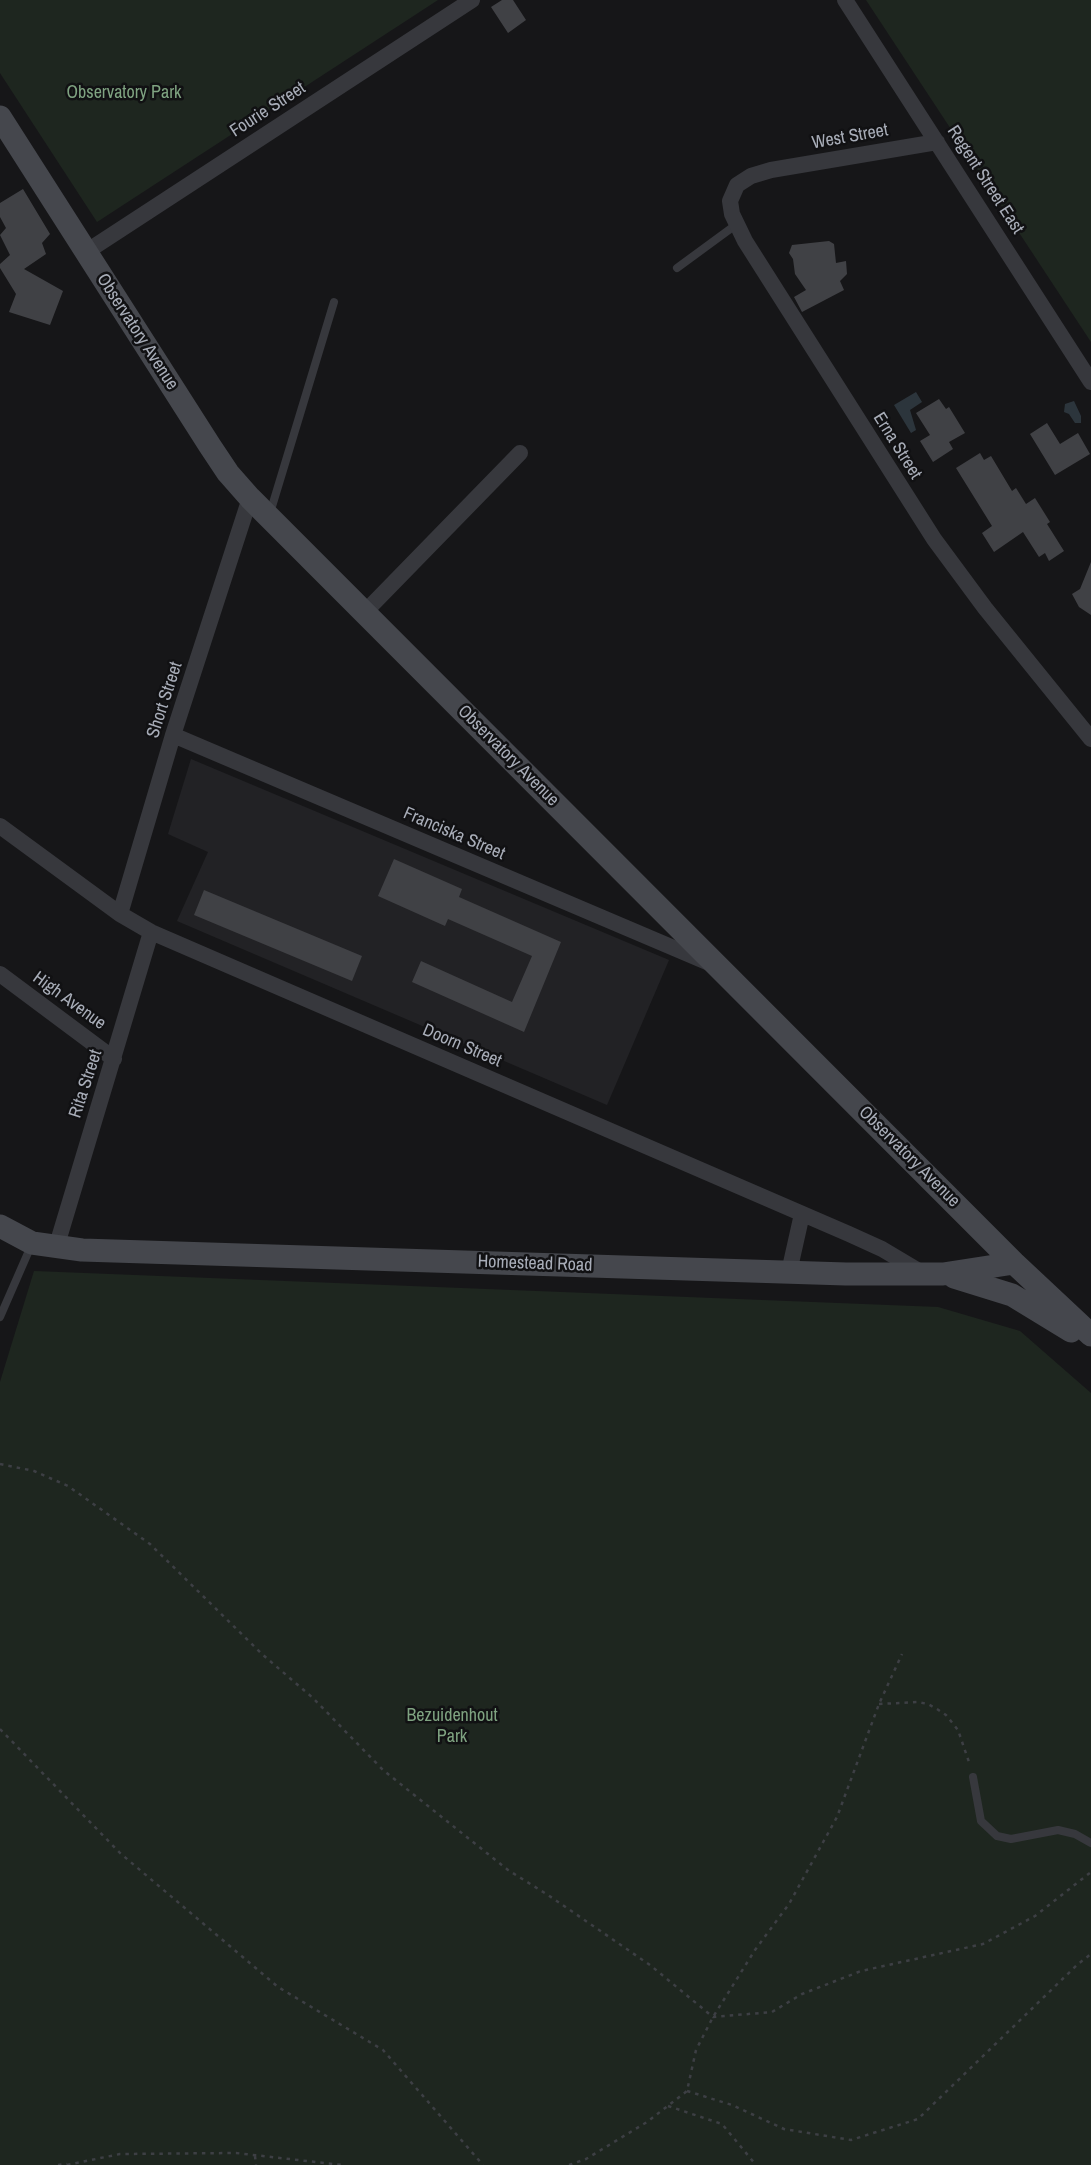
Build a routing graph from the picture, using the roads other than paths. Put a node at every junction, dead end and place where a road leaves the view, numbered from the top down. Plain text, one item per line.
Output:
1 (472, 0) edge
2 (845, 0) edge
3 (0, 117) edge
4 (936, 142) junction
5 (771, 170) joint
6 (737, 224) junction
7 (86, 252) junction
8 (677, 268) dead end
9 (334, 302) dead end
10 (1091, 382) edge
11 (520, 453) dead end
12 (250, 498) junction
13 (269, 517) junction
14 (364, 612) junction
15 (173, 735) junction
16 (1091, 739) edge
17 (0, 826) edge
18 (120, 914) junction
19 (151, 932) junction
20 (721, 967) junction
21 (0, 974) edge
22 (114, 1059) junction
23 (802, 1214) junction
24 (0, 1226) edge
25 (32, 1243) junction
26 (56, 1248) junction
27 (1014, 1263) junction
28 (789, 1272) junction
29 (934, 1274) junction
30 (0, 1317) edge
31 (1086, 1327) edge
32 (1091, 1344) edge
33 (973, 1777) road end
34 (1091, 1843) edge

1 - 7 street, Fourie Street
2 - 4 street, Regent Street East
3 - 7 main road, Observatory Avenue
4 - 5 street, West Street
4 - 10 street, Regent Street East
5 - 6 street, Erna Street
6 - 8 lane
6 - 16 street, Erna Street
7 - 12 main road, Observatory Avenue
9 - 13 lane
11 - 14 street
12 - 13 main road, Observatory Avenue
12 - 15 street, Short Street
13 - 14 main road, Observatory Avenue
14 - 20 main road, Observatory Avenue
15 - 18 street, Short Street
15 - 20 street, Franciska Street
17 - 18 street, Doorn Street
18 - 19 street, Doorn Street
19 - 22 street, Rita Street
19 - 23 street, Doorn Street
20 - 27 main road, Observatory Avenue
21 - 22 street, High Avenue
22 - 26 street, Rita Street
23 - 28 street
23 - 29 street, Doorn Street
24 - 25 main road, Homestead Road
25 - 26 main road, Homestead Road
25 - 30 lane
26 - 28 main road, Homestead Road
27 - 29 main road, Homestead Road
27 - 31 main road, Observatory Avenue
28 - 29 main road, Homestead Road
29 - 32 main road
33 - 34 lane

